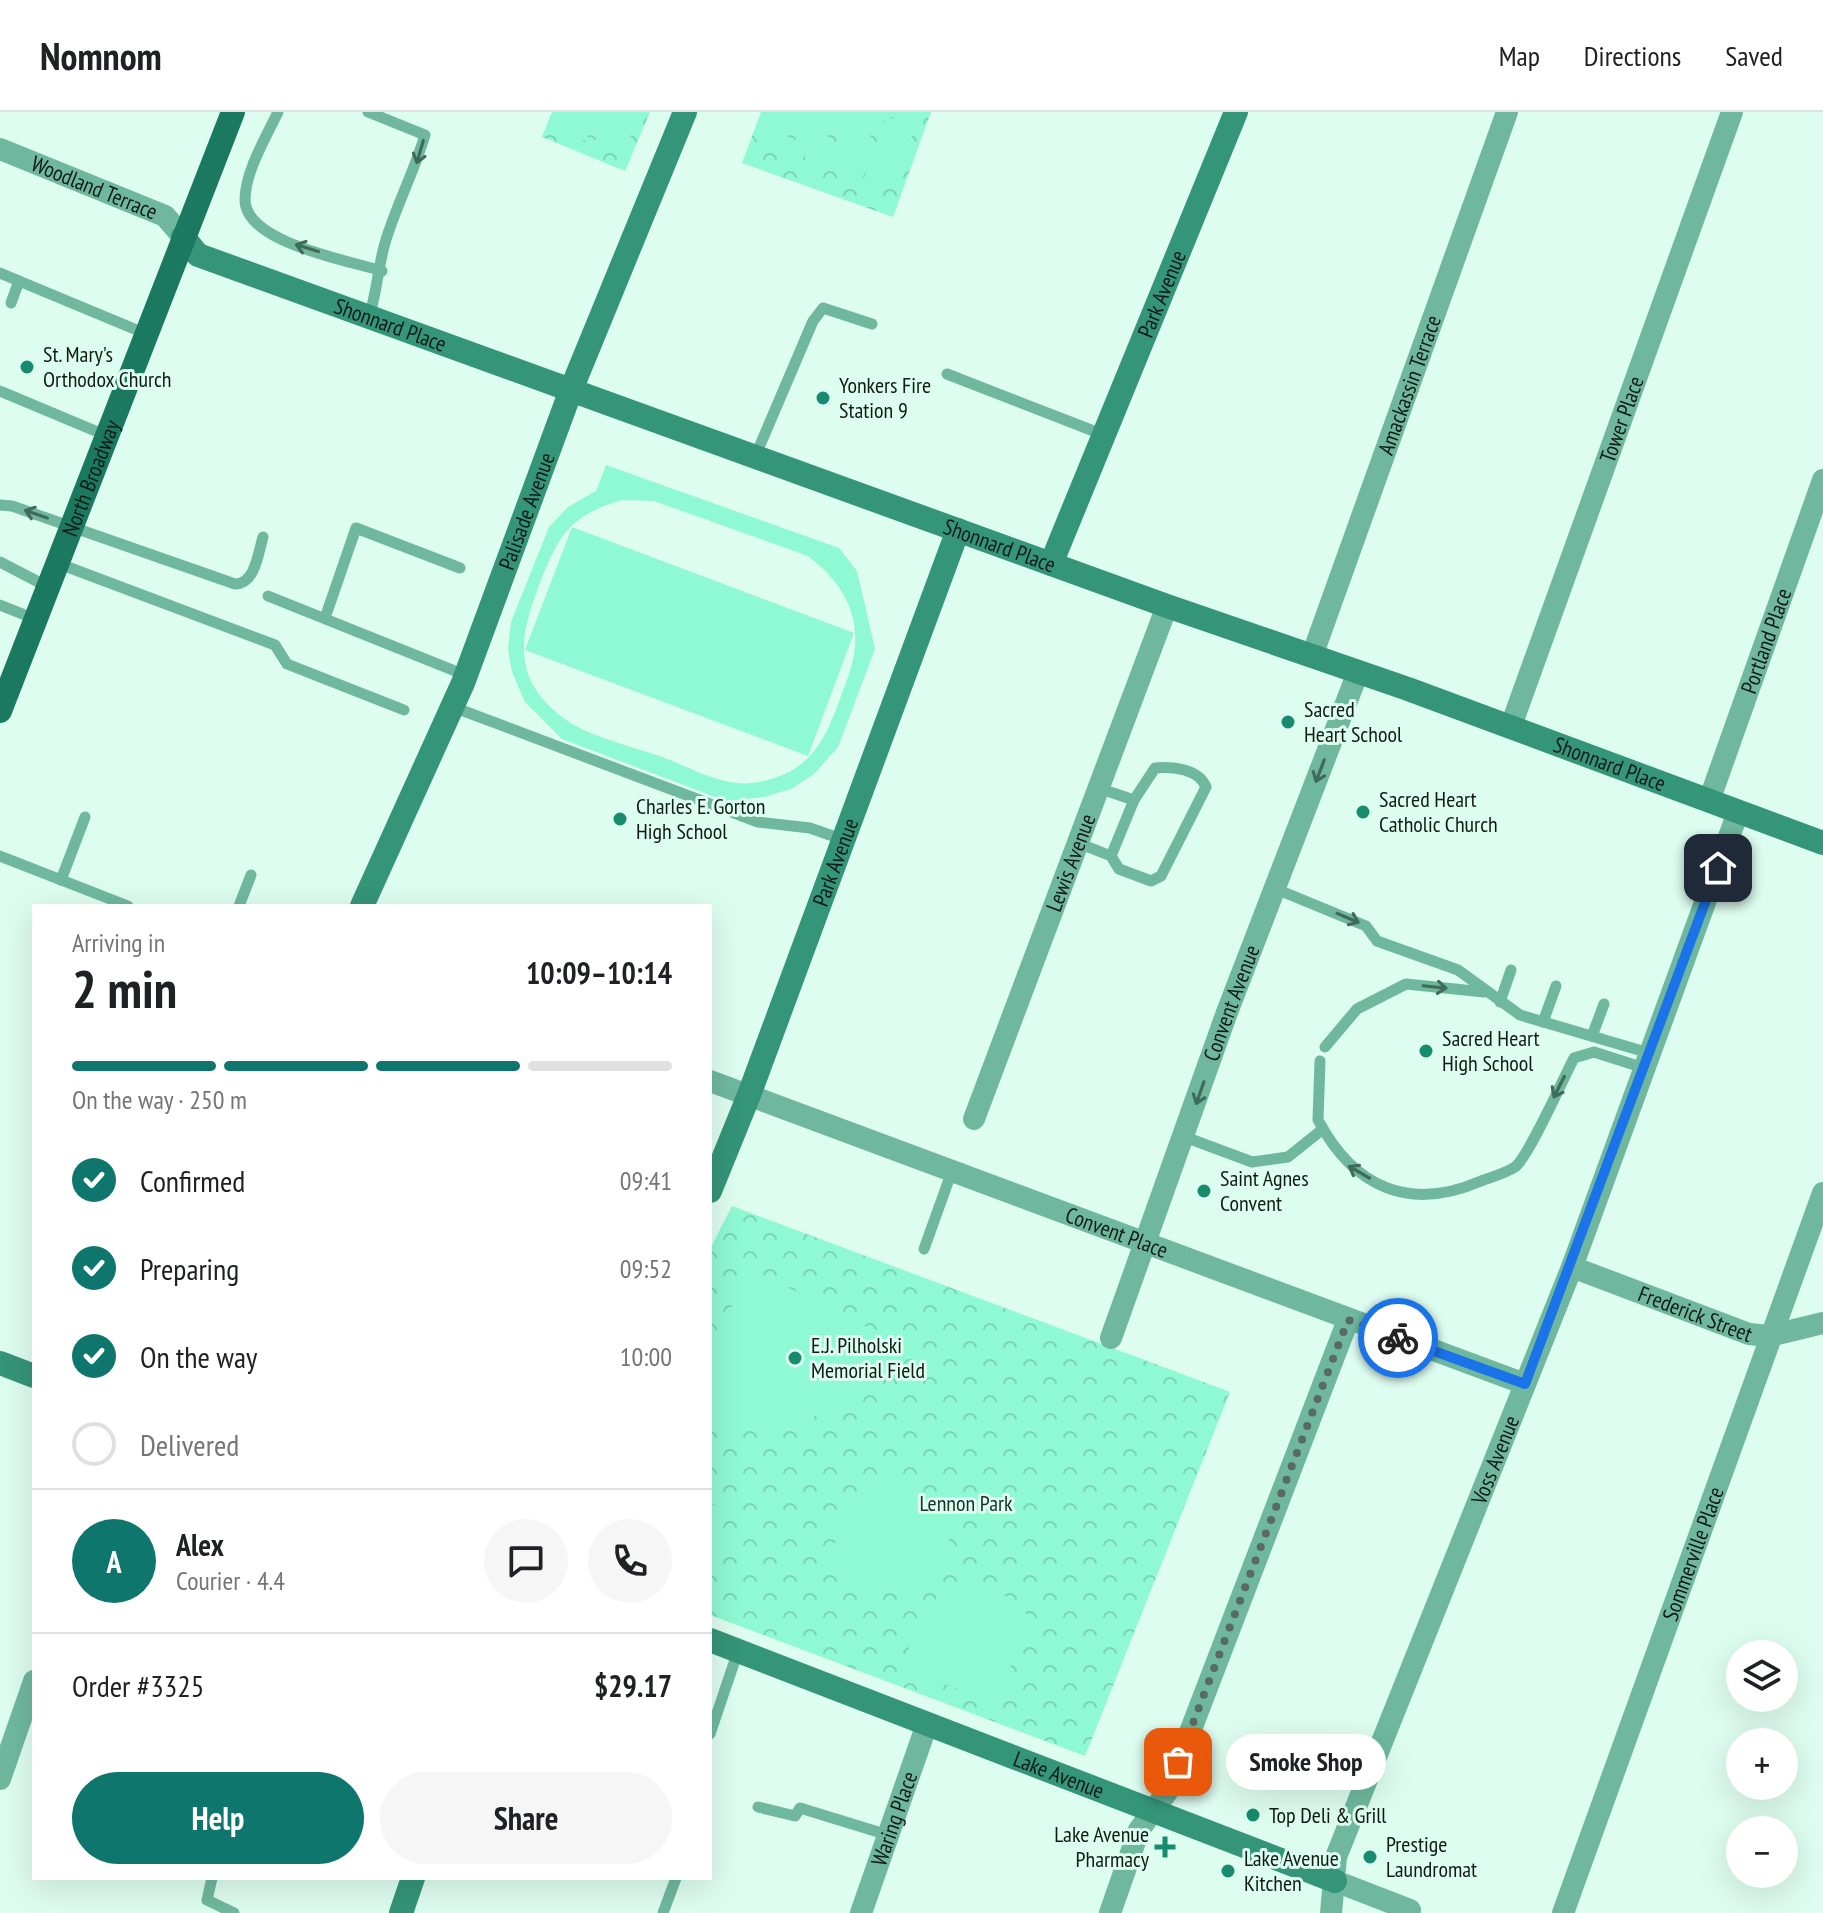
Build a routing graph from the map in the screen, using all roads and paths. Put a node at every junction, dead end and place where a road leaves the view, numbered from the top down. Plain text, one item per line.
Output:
1 (233, 112) edge
2 (278, 112) edge
3 (368, 112) edge
4 (685, 112) edge
5 (1236, 112) edge
6 (1507, 112) edge
7 (1732, 112) edge
8 (0, 149) edge
9 (183, 237) junction
10 (382, 271) junction
11 (0, 273) edge
12 (19, 281) junction
13 (11, 303) dead end
14 (369, 317) junction
15 (872, 324) dead end
16 (144, 333) junction
17 (947, 374) dead end
18 (571, 390) junction
19 (0, 391) edge
20 (105, 435) junction
21 (1104, 435) junction
22 (755, 457) junction
23 (1823, 480) edge
24 (0, 505) edge
25 (71, 526) junction
26 (958, 530) junction
27 (263, 537) dead end
28 (0, 562) edge
29 (57, 563) junction
30 (1051, 564) junction
31 (460, 568) dead end
32 (48, 587) junction
33 (268, 596) dead end
34 (0, 605) edge
35 (1167, 606) junction
36 (325, 618) junction
37 (35, 619) junction
38 (1312, 656) junction
39 (1358, 672) junction
40 (466, 675) junction
41 (452, 707) junction
42 (404, 710) dead end
43 (0, 711) edge
44 (1511, 726) junction
45 (1098, 788) junction
46 (1134, 800) junction
47 (1709, 801) junction
48 (1738, 812) junction
49 (85, 817) dead end
50 (844, 840) junction
51 (1078, 843) junction
52 (1823, 843) edge
53 (0, 856) edge
54 (1111, 856) junction
55 (251, 875) dead end
56 (61, 880) junction
57 (1276, 889) junction
58 (123, 904) edge
59 (240, 904) edge
60 (363, 904) edge
61 (1511, 970) dead end
62 (1556, 986) dead end
63 (1486, 992) junction
64 (1500, 1002) junction
65 (1604, 1004) dead end
66 (1543, 1022) junction
67 (1592, 1036) junction
68 (1325, 1047) dead end
69 (1320, 1061) dead end
70 (1647, 1061) junction
71 (712, 1082) edge
72 (749, 1095) junction
73 (974, 1119) dead end
74 (1323, 1129) junction
75 (1185, 1137) junction
76 (952, 1171) junction
77 (713, 1176) edge
78 (1823, 1193) edge
79 (1145, 1243) junction
80 (924, 1249) dead end
81 (1572, 1267) junction
82 (1348, 1320) junction
83 (1823, 1323) edge
84 (1769, 1336) junction
85 (1111, 1338) dead end
86 (0, 1363) edge
87 (32, 1375) edge
88 (1525, 1384) junction
89 (712, 1641) edge
90 (738, 1651) junction
91 (32, 1687) edge
92 (927, 1724) junction
93 (712, 1728) edge
94 (0, 1779) edge
95 (758, 1807) dead end
96 (1152, 1811) junction
97 (888, 1835) junction
98 (212, 1880) edge
99 (412, 1880) edge
100 (675, 1880) edge
101 (1335, 1881) junction
102 (1410, 1910) dead end
103 (234, 1913) edge
104 (401, 1913) edge
105 (663, 1913) edge
106 (861, 1913) edge
107 (1110, 1913) edge
108 (1331, 1913) edge
109 (1563, 1913) edge

1 - 9 main road, North Broadway
10 -> 2 lane
3 -> 10 lane
4 - 18 street, Palisade Avenue
5 - 21 street, Park Avenue
6 - 38 street, Amackassin Terrace
7 - 44 street, Tower Place
8 - 9 street, Woodland Terrace
9 - 14 street, Shonnard Place
9 - 16 main road, North Broadway
10 - 14 lane
11 - 12 lane
12 - 13 lane
12 - 16 lane
14 - 18 street, Shonnard Place
15 - 22 lane
16 - 20 main road, North Broadway
17 - 21 lane
18 - 22 street, Shonnard Place
18 - 40 street, Palisade Avenue
19 - 20 lane
20 - 25 main road, North Broadway
21 - 30 street, Park Avenue
22 - 26 street, Shonnard Place
23 - 47 street, Portland Place
25 -> 24 lane
25 - 27 lane
25 - 29 main road, North Broadway
26 - 30 street, Shonnard Place
26 - 50 street, Park Avenue
28 - 32 lane
29 - 32 main road, North Broadway
29 - 42 lane
30 - 35 street, Shonnard Place
31 - 36 lane
32 - 37 main road, North Broadway
33 - 36 lane
34 - 37 lane
35 - 38 street, Shonnard Place
35 - 45 street, Lewis Avenue
36 - 40 lane
37 - 43 main road, North Broadway
38 - 39 street, Shonnard Place
39 - 44 street, Shonnard Place
39 -> 57 street, Convent Avenue
40 - 41 street, Palisade Avenue
41 - 50 lane
41 - 60 street, Palisade Avenue
44 - 47 street, Shonnard Place
45 - 46 lane
45 - 51 street, Lewis Avenue
46 - 54 lane
46 - 54 lane
47 - 48 street, Shonnard Place
48 - 52 street, Shonnard Place
48 - 70 street, Voss Avenue
49 - 56 lane
50 - 72 street, Park Avenue
51 - 54 lane
51 - 73 street, Lewis Avenue
53 - 56 lane
55 - 59 lane
56 - 58 lane
57 -> 63 lane
57 -> 75 street, Convent Avenue
61 - 64 lane
62 - 66 lane
63 - 64 lane
68 -> 63 lane
64 - 66 lane
65 - 67 lane
66 - 67 lane
67 - 70 lane
69 - 74 lane
70 -> 74 lane
70 - 81 street, Voss Avenue
71 - 72 street, Convent Place
72 - 76 street, Convent Place
72 - 77 street, Park Avenue
74 - 75 lane
75 - 79 street, Convent Avenue
76 - 79 street, Convent Place
76 - 80 lane
78 - 84 street, Sommerville Place
79 - 82 street, Convent Place
79 - 85 street, Convent Avenue
81 - 84 street, Frederick Street
81 - 88 street, Voss Avenue
82 - 88 street, Convent Place
82 - 96 street
83 - 84 street, Frederick Street
84 - 109 street, Sommerville Place
86 - 87 street
88 - 101 street, Voss Avenue
89 - 90 street, Lake Avenue
90 - 92 street, Lake Avenue
90 - 93 lane
91 - 94 street
92 - 96 street, Lake Avenue
92 - 97 street, Waring Place
95 - 97 lane
96 - 101 street, Lake Avenue
96 - 107 street
97 - 106 street, Waring Place
98 - 103 lane
99 - 104 street
100 - 105 lane
101 - 102 street, Lake Avenue
101 - 108 street, Voss Avenue

